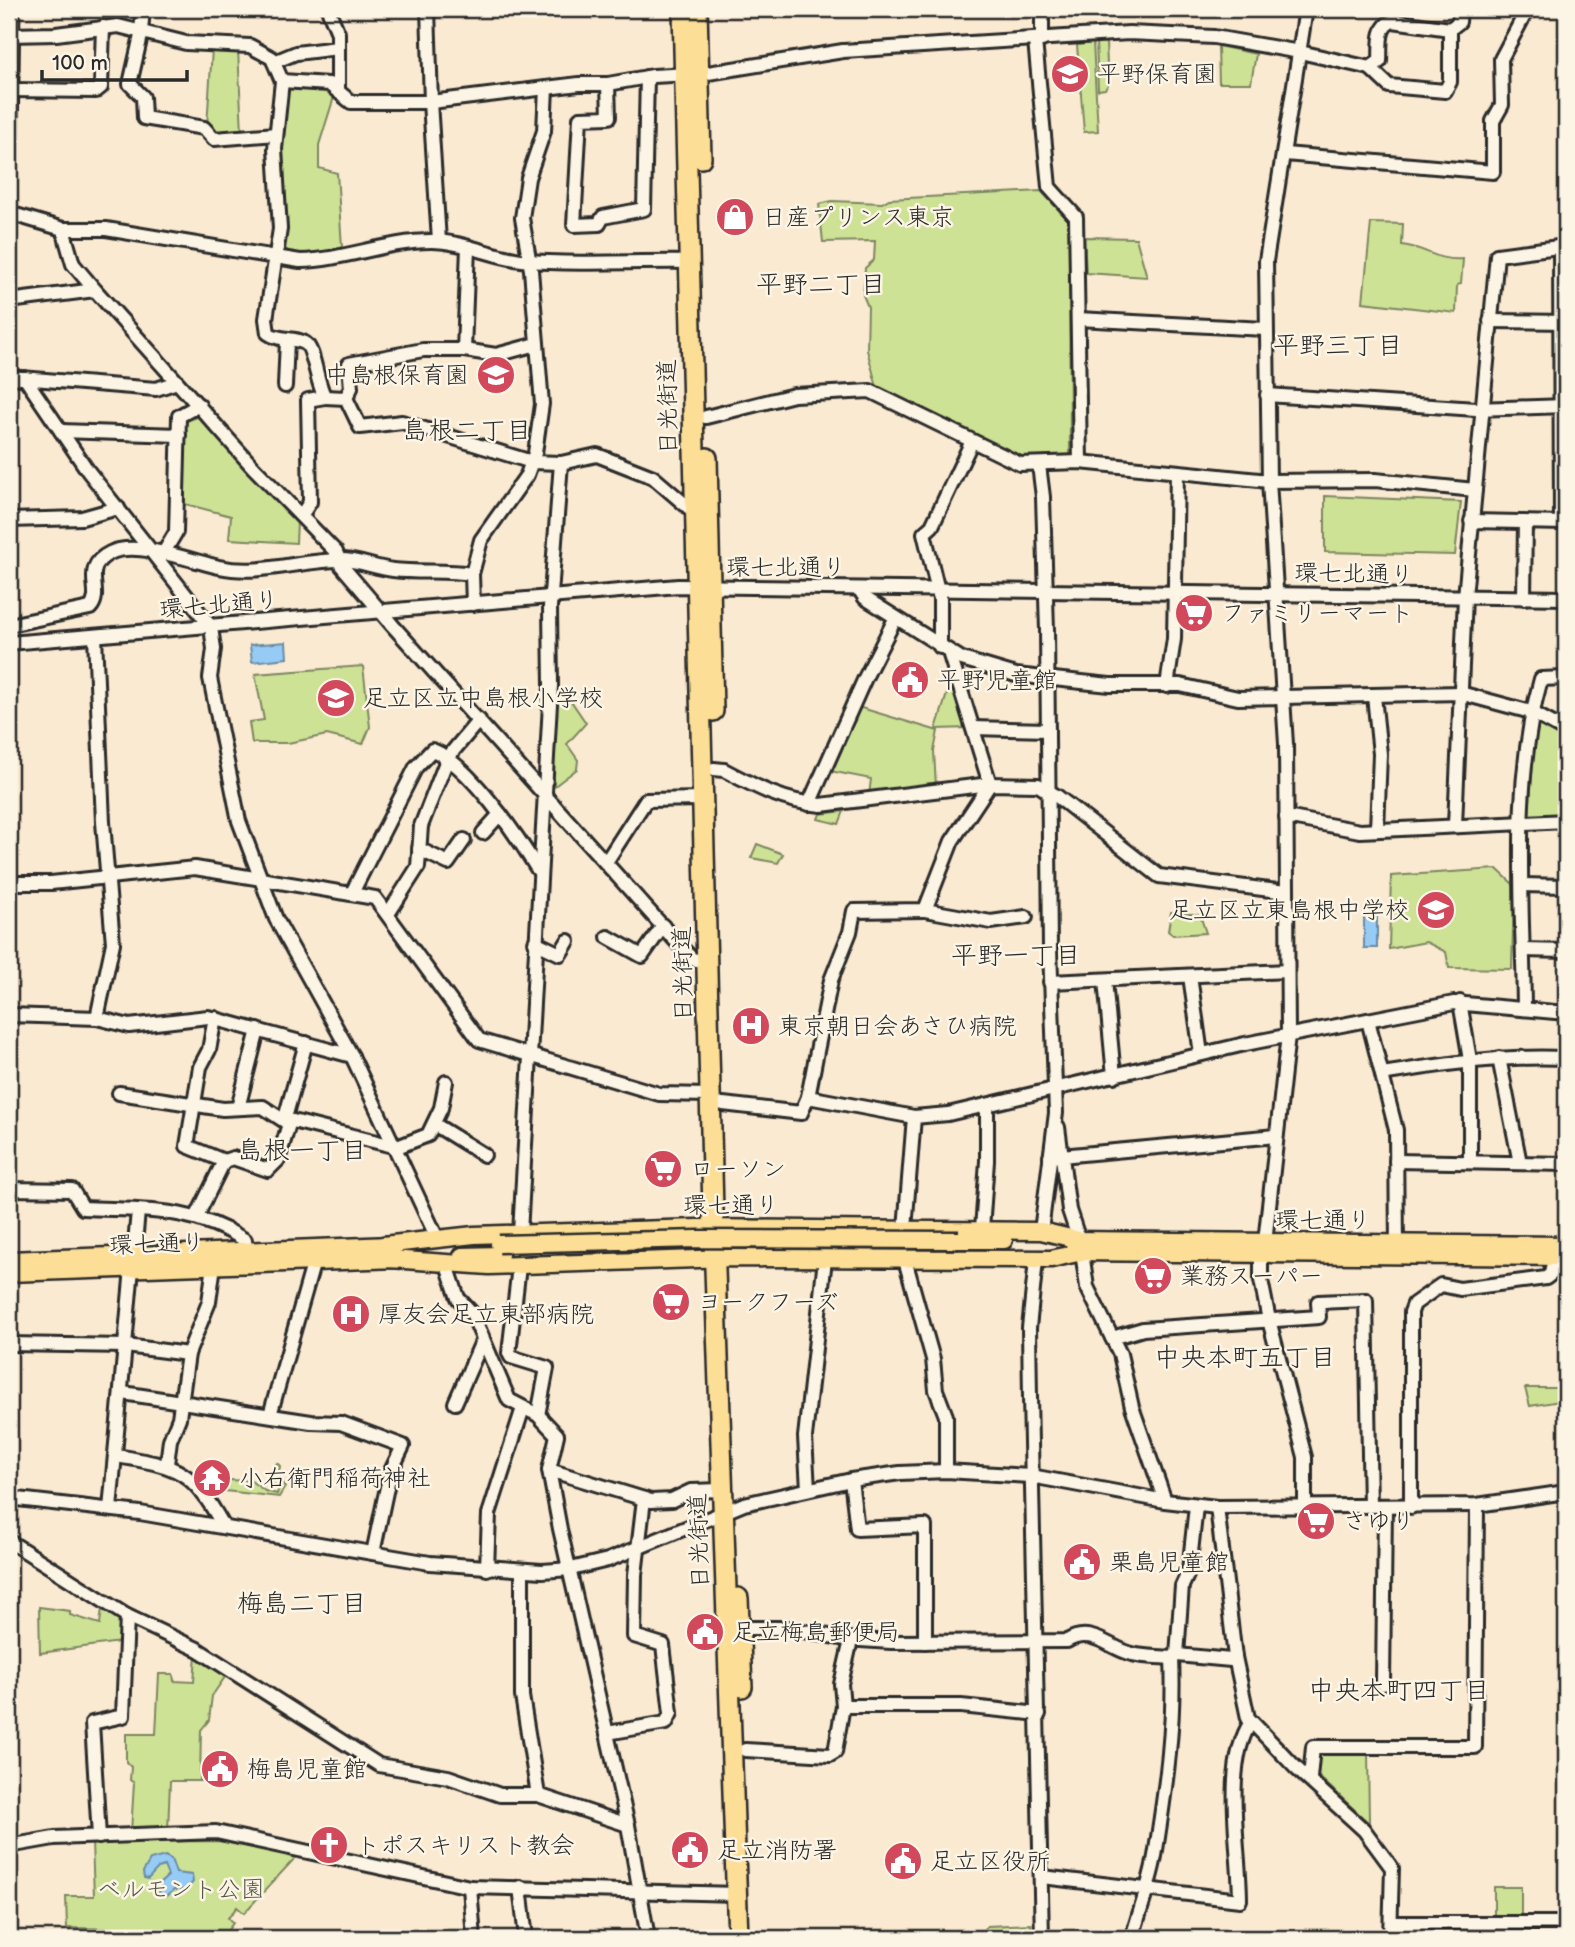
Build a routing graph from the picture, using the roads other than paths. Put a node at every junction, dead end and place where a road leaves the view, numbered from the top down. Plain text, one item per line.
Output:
1 (11, 9) edge
2 (143, 9) edge
3 (328, 9) edge
4 (428, 9) edge
5 (683, 9) edge
6 (697, 9) edge
7 (1042, 9) edge
8 (1306, 9) edge
9 (1460, 9) edge
10 (1528, 10) edge
11 (103, 27) junction
12 (1450, 29) junction
13 (141, 31) junction
14 (10, 35) edge
15 (1038, 40) junction
16 (338, 48) junction
17 (1300, 52) junction
18 (274, 62) junction
19 (1370, 68) junction
20 (692, 75) junction
21 (647, 77) junction
22 (282, 81) junction
23 (608, 84) junction
24 (546, 89) junction
25 (10, 90) edge
26 (338, 91) junction
27 (430, 102) junction
28 (275, 134) junction
29 (9, 137) edge
30 (1284, 154) junction
31 (9, 213) edge
32 (63, 229) junction
33 (439, 241) junction
34 (1563, 246) edge
35 (468, 247) junction
36 (275, 256) junction
37 (530, 261) junction
38 (690, 262) junction
39 (95, 290) junction
40 (9, 301) edge
41 (1078, 319) junction
42 (1490, 321) junction
43 (1563, 322) edge
44 (1265, 329) junction
45 (287, 340) junction
46 (537, 344) junction
47 (464, 350) junction
48 (9, 377) edge
49 (25, 378) junction
50 (177, 382) junction
51 (285, 386) dead end
52 (1267, 395) junction
53 (325, 397) junction
54 (346, 398) junction
55 (199, 405) junction
56 (1564, 406) edge
57 (1482, 409) junction
58 (706, 416) junction
59 (61, 431) junction
60 (179, 435) junction
61 (972, 441) junction
62 (532, 461) junction
63 (1080, 462) junction
64 (561, 463) junction
65 (1039, 465) junction
66 (1177, 472) junction
67 (1269, 481) junction
68 (1475, 490) junction
69 (118, 508) junction
70 (695, 513) junction
71 (301, 516) junction
72 (9, 520) edge
73 (1471, 521) junction
74 (1525, 522) junction
75 (1564, 523) edge
76 (159, 554) junction
77 (340, 560) junction
78 (472, 574) junction
79 (704, 587) junction
80 (859, 589) junction
81 (936, 590) junction
82 (1046, 591) junction
83 (1175, 593) junction
84 (1275, 594) junction
85 (551, 597) junction
86 (1465, 597) junction
87 (1524, 597) junction
88 (1566, 598) edge
89 (473, 604) junction
90 (380, 611) junction
91 (895, 619) junction
92 (9, 625) edge
93 (211, 627) junction
94 (95, 636) junction
95 (9, 643) edge
96 (945, 649) junction
97 (1047, 678) junction
98 (1566, 678) edge
99 (1167, 686) junction
100 (1461, 693) junction
101 (1374, 696) junction
102 (1280, 698) junction
103 (1531, 712) junction
104 (479, 720) junction
105 (974, 729) junction
106 (1048, 730) junction
107 (1566, 731) edge
108 (448, 757) junction
109 (714, 769) junction
110 (990, 784) junction
111 (1049, 791) junction
112 (544, 793) junction
113 (704, 799) junction
114 (809, 804) junction
115 (500, 814) junction
116 (1286, 817) junction
117 (1522, 821) junction
118 (1566, 821) edge
119 (1455, 825) junction
120 (1377, 830) junction
121 (483, 833) dead end
122 (464, 840) dead end
123 (419, 849) junction
124 (606, 862) junction
125 (538, 871) junction
126 (106, 877) junction
127 (263, 880) junction
128 (9, 883) edge
129 (1522, 885) junction
130 (1566, 886) edge
131 (1286, 892) junction
132 (352, 893) junction
133 (925, 910) junction
134 (388, 914) junction
135 (1026, 917) dead end
136 (663, 926) junction
137 (608, 937) dead end
138 (535, 942) junction
139 (568, 942) dead end
140 (1524, 950) junction
141 (1566, 951) edge
142 (707, 962) junction
143 (1287, 971) junction
144 (1191, 976) junction
145 (1105, 980) junction
146 (1050, 982) junction
147 (1460, 1002) junction
148 (1524, 1009) junction
149 (1566, 1013) edge
150 (9, 1016) edge
151 (97, 1018) junction
152 (215, 1018) junction
153 (1368, 1020) junction
154 (258, 1030) junction
155 (1288, 1035) junction
156 (306, 1043) junction
157 (529, 1054) junction
158 (1201, 1055) junction
159 (352, 1056) junction
160 (1499, 1058) junction
161 (1566, 1058) edge
162 (1470, 1060) junction
163 (1382, 1074) junction
164 (1114, 1076) junction
165 (446, 1082) dead end
166 (1056, 1090) junction
167 (119, 1093) dead end
168 (808, 1097) junction
169 (716, 1099) junction
170 (987, 1105) junction
171 (194, 1106) junction
172 (238, 1108) junction
173 (914, 1117) junction
174 (287, 1121) junction
175 (434, 1124) junction
176 (1276, 1136) junction
177 (284, 1140) junction
178 (297, 1145) dead end
179 (397, 1147) junction
180 (484, 1155) dead end
181 (1057, 1157) junction
182 (224, 1161) junction
183 (1396, 1161) junction
184 (1470, 1162) junction
185 (1520, 1163) junction
186 (1566, 1164) edge
187 (9, 1189) edge
188 (138, 1211) junction
189 (197, 1216) junction
190 (719, 1227) junction
191 (905, 1229) junction
192 (982, 1229) junction
193 (1041, 1231) junction
194 (520, 1233) junction
195 (438, 1238) junction
196 (1566, 1245) edge
197 (1080, 1246) junction
198 (1263, 1248) junction
199 (1397, 1248) junction
200 (246, 1251) junction
201 (387, 1252) junction
202 (1560, 1257) edge
203 (721, 1259) junction
204 (825, 1259) junction
205 (905, 1259) junction
206 (9, 1260) edge
207 (1037, 1260) junction
208 (133, 1261) junction
209 (314, 1261) junction
210 (214, 1265) junction
211 (447, 1265) junction
212 (519, 1266) junction
213 (9, 1273) edge
214 (1269, 1320) junction
215 (1112, 1338) junction
216 (9, 1344) edge
217 (481, 1344) dead end
218 (126, 1346) junction
219 (188, 1354) junction
220 (123, 1393) junction
221 (181, 1402) junction
222 (455, 1403) dead end
223 (523, 1408) junction
224 (270, 1415) junction
225 (538, 1415) junction
226 (117, 1456) junction
227 (167, 1464) junction
228 (550, 1470) junction
229 (946, 1471) junction
230 (1031, 1476) junction
231 (851, 1480) junction
232 (808, 1489) junction
233 (721, 1490) junction
234 (1566, 1492) edge
235 (9, 1498) edge
236 (644, 1499) junction
237 (1165, 1501) junction
238 (1196, 1506) junction
239 (1305, 1506) junction
240 (1370, 1506) junction
241 (1477, 1506) junction
242 (1217, 1507) junction
243 (1385, 1507) junction
244 (1411, 1507) junction
245 (110, 1509) junction
246 (728, 1511) junction
247 (224, 1527) junction
248 (9, 1541) edge
249 (638, 1549) junction
250 (373, 1553) junction
251 (487, 1569) junction
252 (570, 1569) junction
253 (522, 1572) junction
254 (127, 1616) junction
255 (740, 1628) junction
256 (851, 1640) junction
257 (1036, 1641) junction
258 (925, 1642) junction
259 (1175, 1657) junction
260 (1235, 1657) junction
261 (1383, 1685) dead end
262 (843, 1706) junction
263 (1039, 1714) junction
264 (1251, 1722) junction
265 (607, 1733) junction
266 (745, 1750) junction
267 (1310, 1778) junction
268 (538, 1795) junction
269 (628, 1825) junction
270 (99, 1837) junction
271 (9, 1846) edge
272 (1042, 1877) junction
273 (470, 1887) junction
274 (520, 1887) junction
275 (1145, 1888) junction
276 (642, 1891) junction
277 (737, 1894) junction
278 (1391, 1923) junction
279 (1566, 1923) edge
280 (474, 1938) edge
281 (526, 1938) edge
282 (649, 1938) edge
283 (738, 1938) edge
284 (751, 1938) edge
285 (1042, 1938) edge
286 (1132, 1938) edge
287 (1390, 1938) edge

1 - 14 main road
2 - 13 street
3 - 16 street
4 - 27 street
5 - 20 highway, 日光街道
6 - 20 highway, 日光街道
7 - 15 street
8 - 17 street
9 - 12 street
10 - 30 street
11 - 13 street
11 - 14 street
11 - 25 street
12 - 19 street
12 - 19 street
13 - 18 street
13 - 28 street
14 - 25 main road
15 - 17 street
15 - 20 street
15 - 41 street
16 - 18 street
16 - 26 street
17 - 19 street
17 - 30 street
18 - 22 street
20 - 21 street
20 - 38 highway, 日光街道
20 - 58 highway, 日光街道
21 - 23 street
21 - 23 street
22 - 26 street
22 - 28 street
23 - 24 street
24 - 27 street
24 - 37 street
25 - 29 main road
26 - 27 street
27 - 33 street
28 - 36 street
30 - 44 street
31 - 32 street
32 - 36 street
32 - 39 street
33 - 35 street
33 - 36 street
34 - 42 street
34 - 43 street
35 - 37 street
35 - 47 street
36 - 45 street
37 - 38 street
37 - 46 street
38 - 70 highway, 日光街道
39 - 40 street
39 - 50 street
41 - 44 street
41 - 63 street
42 - 43 street
42 - 57 street
43 - 56 street
44 - 52 street
45 - 51 street
45 - 53 street
46 - 47 street
46 - 62 street
47 - 54 street
48 - 49 street
49 - 50 street
49 - 59 street
50 - 55 street
52 - 57 street
52 - 67 street
53 - 54 street
53 - 71 street
54 - 62 street
55 - 60 street
55 - 71 street
56 - 57 street
56 - 75 street
57 - 68 street
58 - 61 street
58 - 79 highway, 日光街道
59 - 60 street
59 - 69 street
60 - 76 street
61 - 65 street
61 - 81 street
62 - 64 street
62 - 78 street
63 - 65 street
63 - 66 street
64 - 70 street
64 - 85 street
65 - 82 street
66 - 67 street
66 - 83 street
67 - 68 street
67 - 84 street
68 - 73 street
69 - 72 street
69 - 76 street
70 - 79 highway, 日光街道
71 - 77 street
73 - 74 street
73 - 86 street
74 - 75 street
74 - 87 street
76 - 77 street
76 - 92 street
76 - 93 street
77 - 78 street
77 - 90 street
78 - 89 street
79 - 80 street, 環七北通り
79 - 85 street, 環七北通り
79 - 109 highway, 日光街道
79 - 113 highway, 日光街道
80 - 81 street, 環七北通り
80 - 91 street
81 - 82 street, 環七北通り
81 - 96 street
82 - 83 street, 環七北通り
82 - 97 street
83 - 84 street, 環七北通り
83 - 99 street
84 - 86 street, 環七北通り
84 - 102 street
85 - 89 street, 環七北通り
85 - 112 street
86 - 87 street, 環七北通り
86 - 100 street
87 - 88 street, 環七北通り
89 - 90 street, 環七北通り
90 - 93 street, 環七北通り
90 - 104 street
91 - 96 street
91 - 114 street
93 - 94 street, 環七北通り
93 - 127 street
94 - 95 street, 環七北通り
94 - 126 street
96 - 97 street
96 - 105 street
97 - 99 street
97 - 106 street
98 - 103 street
99 - 102 street
100 - 101 street
100 - 103 street
100 - 119 street
101 - 102 street
101 - 120 street
102 - 116 street
103 - 107 street
103 - 117 street
104 - 108 street
104 - 112 street
105 - 106 street
105 - 110 street
106 - 111 street
108 - 115 street
108 - 123 street
108 - 132 street
109 - 114 street
109 - 169 highway, 日光街道
110 - 111 street
110 - 114 street
110 - 133 street
111 - 131 street
111 - 146 street
112 - 124 street
112 - 125 street
113 - 124 street
113 - 142 highway, 日光街道
115 - 121 street
115 - 125 street
116 - 120 street
116 - 131 street
117 - 118 street
117 - 119 street
117 - 129 street
119 - 120 street
122 - 123 street
123 - 134 street
124 - 136 street
125 - 138 street
126 - 127 street
126 - 128 street
126 - 151 street
127 - 132 street
127 - 159 street
129 - 130 street
129 - 140 street
131 - 143 street
132 - 134 street
133 - 135 street
133 - 168 street
134 - 157 street
136 - 137 street
136 - 142 street
138 - 139 street
138 - 157 street
140 - 141 street
140 - 148 street
142 - 169 highway, 日光街道
143 - 144 street
143 - 155 street
144 - 145 street
144 - 158 street
145 - 146 street
145 - 164 street
146 - 166 street
147 - 148 street
147 - 153 street
147 - 162 street
148 - 149 street
150 - 151 street
151 - 152 street
152 - 154 street
152 - 171 street
153 - 155 street
153 - 163 street
154 - 156 street
154 - 172 street
155 - 158 street
155 - 176 street
156 - 159 street
156 - 174 street
157 - 169 street
157 - 194 street
158 - 164 street
159 - 179 street
160 - 161 street
160 - 162 street
160 - 185 street
162 - 163 street
162 - 184 street
163 - 183 street
164 - 166 street
165 - 175 street
166 - 170 street
166 - 181 street
167 - 171 street
168 - 169 street
168 - 173 street
169 - 190 highway, 日光街道
170 - 173 street
170 - 192 street
171 - 172 street
171 - 182 street
172 - 174 street
173 - 191 street
174 - 177 street
174 - 179 street
175 - 179 street
175 - 180 street
176 - 181 street
176 - 198 street
177 - 178 street
177 - 182 street
179 - 195 street
181 - 193 street
181 - 197 street
182 - 189 street
183 - 184 street
183 - 199 street
184 - 185 street
185 - 186 street
187 - 188 street
188 - 189 street
188 - 208 street
189 - 200 street
190 - 191 main road, 環七通り
190 - 194 main road, 環七通り
190 - 203 highway, 日光街道
191 - 192 main road, 環七通り
192 - 193 main road, 環七通り
193 - 197 main road, 環七通り
194 - 195 main road, 環七通り
195 - 201 main road, 環七通り
196 - 199 main road, 環七通り
197 - 198 main road, 環七通り
197 - 201 main road, 環七通り
197 - 207 main road, 環七通り
197 - 215 street
198 - 199 main road, 環七通り
198 - 214 street
199 - 202 main road, 環七通り
200 - 201 main road, 環七通り
200 - 208 main road, 環七通り
201 - 209 main road, 環七通り
201 - 211 main road, 環七通り
202 - 244 street
203 - 204 main road, 環七通り
203 - 212 main road, 環七通り
203 - 233 highway, 日光街道
203 - 246 highway, 日光街道
204 - 205 main road, 環七通り
204 - 232 street
205 - 207 main road, 環七通り
205 - 229 street
206 - 208 main road, 環七通り
207 - 230 street
208 - 210 main road, 環七通り
208 - 213 main road, 環七通り
208 - 218 street
209 - 210 main road, 環七通り
209 - 224 street
210 - 219 street
211 - 212 main road, 環七通り
211 - 223 street
212 - 225 street
214 - 215 street
214 - 239 street
214 - 240 street
215 - 237 street
216 - 218 street
217 - 222 street
218 - 219 street
218 - 220 street
219 - 221 street
220 - 221 street
220 - 226 street
221 - 224 street
221 - 227 street
223 - 225 street
223 - 251 street
224 - 250 street
225 - 228 street
226 - 227 street
226 - 245 street
227 - 247 street
228 - 236 street
228 - 252 street
229 - 230 street
229 - 231 street
230 - 237 street
230 - 257 street
231 - 232 street
231 - 258 street
232 - 246 street
233 - 236 street
233 - 246 highway, 日光街道
234 - 241 street
235 - 245 street
236 - 249 street
237 - 238 street
238 - 242 street
238 - 259 street
239 - 240 street
239 - 242 street
240 - 243 street
241 - 244 street
241 - 267 street
242 - 260 street
243 - 244 street
243 - 261 street
245 - 247 street
246 - 249 street
246 - 255 highway, 日光街道
246 - 277 highway, 日光街道
247 - 250 street
248 - 254 street
249 - 252 street
249 - 265 street
250 - 251 street
251 - 253 street
252 - 253 street
252 - 265 street
253 - 268 street
254 - 268 street
254 - 270 street
255 - 256 street
255 - 266 highway, 日光街道
256 - 258 street
256 - 262 street
257 - 258 street
257 - 259 street
257 - 263 street
259 - 260 street
259 - 275 street
260 - 264 street
262 - 263 street
262 - 266 street
263 - 272 street
264 - 267 street
264 - 275 street
265 - 269 street
266 - 284 highway, 日光街道
267 - 278 street
268 - 269 street
269 - 276 street
270 - 271 street
270 - 273 street
272 - 275 street
272 - 285 street
273 - 274 street
273 - 280 street
274 - 276 street
274 - 281 street
275 - 286 street
276 - 277 street
276 - 282 street
277 - 283 highway, 日光街道
278 - 279 street
278 - 287 street

